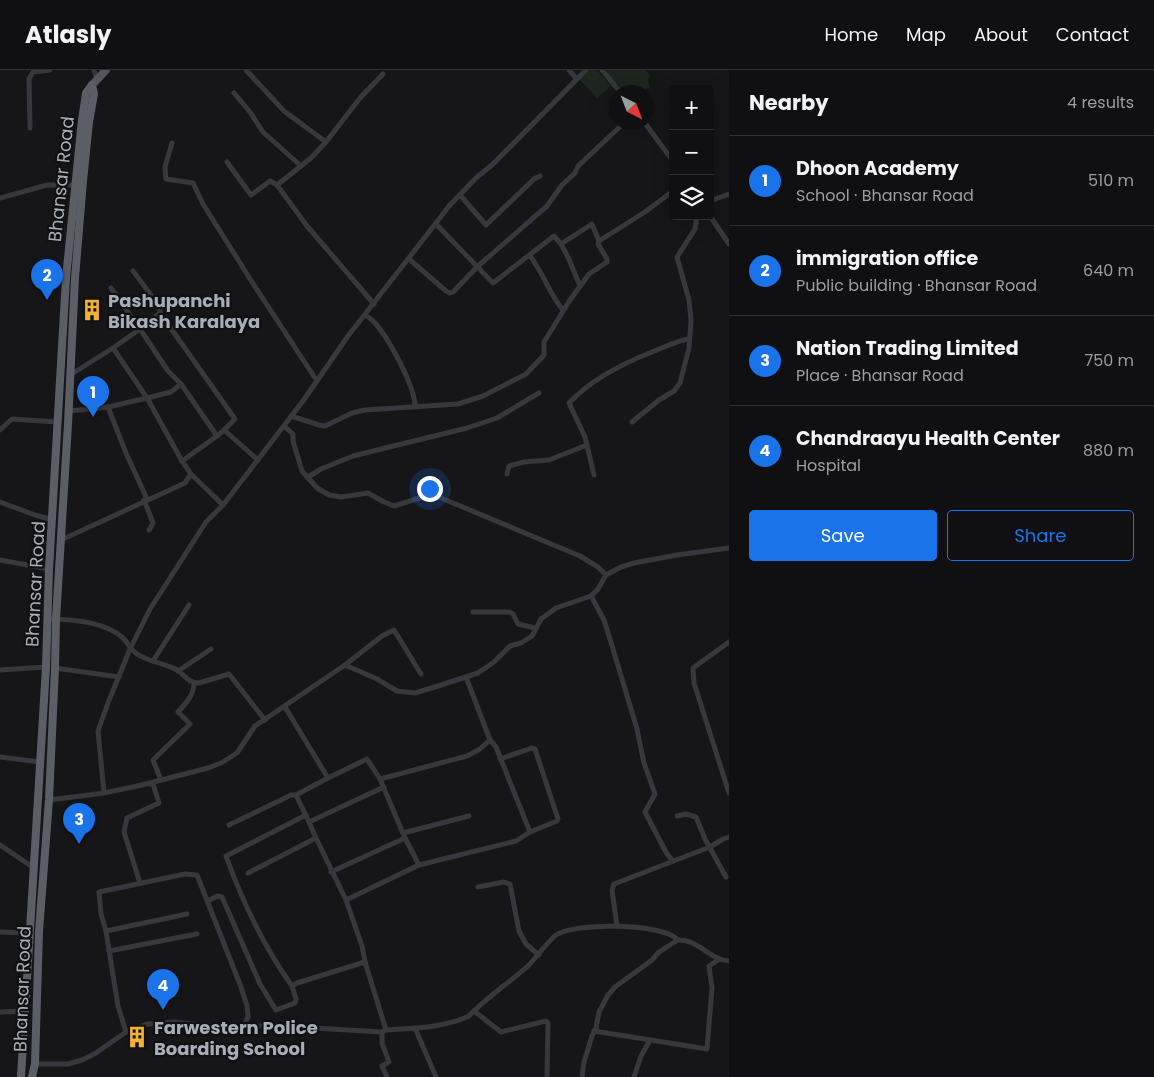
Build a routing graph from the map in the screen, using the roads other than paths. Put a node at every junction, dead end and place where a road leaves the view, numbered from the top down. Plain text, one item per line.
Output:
1 (50, 70) edge
2 (94, 70) edge
3 (246, 70) edge
4 (569, 70) edge
5 (586, 70) edge
6 (602, 70) edge
7 (107, 71) edge
8 (382, 74) dead end
9 (576, 78) junction
10 (94, 82) junction
11 (614, 85) edge
12 (90, 93) junction
13 (234, 93) dead end
14 (30, 128) dead end
15 (616, 130) edge
16 (650, 130) edge
17 (326, 142) junction
18 (172, 143) dead end
19 (669, 156) edge
20 (227, 162) dead end
21 (301, 166) junction
22 (540, 176) dead end
23 (74, 185) junction
24 (277, 186) junction
25 (669, 194) edge
26 (729, 194) edge
27 (460, 195) junction
28 (0, 198) edge
29 (714, 200) edge
30 (696, 220) edge
31 (713, 220) edge
32 (436, 224) junction
33 (599, 241) junction
34 (560, 244) junction
35 (729, 244) edge
36 (530, 256) junction
37 (409, 259) junction
38 (477, 267) junction
39 (133, 271) dead end
40 (580, 286) junction
41 (111, 288) dead end
42 (374, 304) junction
43 (563, 310) junction
44 (160, 313) junction
45 (366, 316) junction
46 (140, 329) junction
47 (690, 340) junction
48 (113, 348) junction
49 (70, 375) junction
50 (317, 381) junction
51 (181, 384) junction
52 (539, 393) dead end
53 (147, 398) junction
54 (108, 406) junction
55 (415, 406) junction
56 (69, 410) junction
57 (291, 416) junction
58 (57, 422) junction
59 (632, 422) dead end
60 (284, 426) junction
61 (0, 430) edge
62 (224, 430) junction
63 (217, 436) junction
64 (586, 445) junction
65 (258, 460) junction
66 (182, 461) junction
67 (191, 474) junction
68 (507, 474) dead end
69 (594, 475) dead end
70 (308, 477) junction
71 (146, 500) junction
72 (0, 502) edge
73 (223, 505) junction
74 (53, 520) junction
75 (149, 530) dead end
76 (61, 540) junction
77 (729, 548) edge
78 (0, 560) edge
79 (49, 568) junction
80 (606, 575) junction
81 (591, 596) junction
82 (189, 605) dead end
83 (473, 612) dead end
84 (47, 619) junction
85 (56, 619) junction
86 (535, 628) junction
87 (729, 642) edge
88 (130, 649) junction
89 (211, 649) dead end
90 (153, 661) junction
91 (345, 665) junction
92 (46, 667) junction
93 (56, 668) junction
94 (0, 670) edge
95 (178, 671) junction
96 (421, 674) dead end
97 (119, 677) junction
98 (466, 677) junction
99 (194, 683) junction
100 (285, 707) junction
101 (265, 720) junction
102 (490, 740) junction
103 (0, 757) edge
104 (500, 759) junction
105 (40, 762) junction
106 (328, 778) junction
107 (380, 779) junction
108 (161, 780) junction
109 (142, 785) junction
110 (384, 787) junction
111 (104, 793) junction
112 (729, 793) edge
113 (296, 794) junction
114 (48, 800) junction
115 (306, 815) junction
116 (469, 816) dead end
117 (678, 816) dead end
118 (309, 822) junction
119 (229, 825) dead end
120 (530, 832) junction
121 (404, 836) junction
122 (729, 837) edge
123 (316, 838) junction
124 (0, 845) edge
125 (710, 847) junction
126 (674, 861) junction
127 (419, 865) junction
128 (34, 868) junction
129 (331, 872) junction
130 (248, 873) dead end
131 (726, 877) dead end
132 (140, 883) junction
133 (478, 887) dead end
134 (346, 900) junction
135 (208, 901) junction
136 (187, 914) dead end
137 (617, 926) junction
138 (106, 931) junction
139 (0, 932) edge
140 (30, 932) junction
141 (197, 934) dead end
142 (678, 940) junction
143 (109, 951) junction
144 (539, 955) junction
145 (718, 960) junction
146 (729, 961) edge
147 (365, 962) junction
148 (292, 986) junction
149 (26, 1011) junction
150 (474, 1011) junction
151 (0, 1012) edge
152 (244, 1026) junction
153 (415, 1028) junction
154 (384, 1031) junction
155 (126, 1032) junction
156 (594, 1032) junction
157 (650, 1040) junction
158 (34, 1064) junction
159 (20, 1077) edge
160 (32, 1077) edge
161 (387, 1077) edge
162 (436, 1077) edge
163 (547, 1077) edge
164 (582, 1077) edge
165 (634, 1077) edge

1 - 14 street
2 - 10 street
3 - 17 street
4 - 9 street
5 - 9 street
6 - 11 street
7 - 10 main road
8 - 17 street
9 - 27 street
10 - 12 highway
12 - 23 highway, Bhansar Road
12 - 49 highway, Bhansar Road
13 - 21 street
15 - 38 street
16 - 19 street
17 - 21 street
18 - 50 street
20 - 24 street
21 - 24 street
22 - 27 street
23 - 28 street
23 - 58 highway, Bhansar Road
24 - 42 street
25 - 33 street
26 - 29 street
27 - 32 street
30 - 47 street
31 - 35 street
32 - 37 street
32 - 38 street
33 - 34 street
33 - 40 street
34 - 36 street
34 - 40 street
36 - 38 street
36 - 43 street
37 - 38 street
37 - 42 street
39 - 44 street
40 - 43 street
41 - 46 street
42 - 45 street
43 - 55 street
44 - 46 street
44 - 62 street
45 - 50 street
45 - 55 street
46 - 48 street
46 - 51 street
47 - 59 street
47 - 64 street
48 - 49 street
48 - 53 street
49 - 56 highway, Bhansar Road
50 - 57 street
51 - 53 street
51 - 63 street
52 - 70 street
53 - 54 street
53 - 66 street
54 - 56 street
54 - 71 street
55 - 57 street
56 - 76 highway, Bhansar Road
57 - 60 street
58 - 61 street
58 - 74 highway, Bhansar Road
60 - 65 street
60 - 70 street
62 - 63 street
62 - 65 street
63 - 66 street
64 - 68 street
64 - 69 street
65 - 73 street
66 - 67 street
67 - 71 street
67 - 73 street
70 - 80 street
71 - 75 street
71 - 76 street
72 - 74 street
73 - 88 street
74 - 79 highway, Bhansar Road
76 - 85 highway, Bhansar Road
77 - 80 street
78 - 79 street
79 - 84 highway, Bhansar Road
80 - 81 street
81 - 86 street
81 - 126 street
82 - 90 street
83 - 86 street
84 - 85 street
84 - 92 highway, Bhansar Road
85 - 88 street
85 - 93 highway, Bhansar Road
86 - 98 street
87 - 112 street
88 - 90 street
88 - 97 street
89 - 95 street
90 - 95 street
91 - 96 street
91 - 98 street
91 - 100 street
92 - 94 street
92 - 105 highway, Bhansar Road
93 - 97 street
93 - 114 highway, Bhansar Road
95 - 99 street
97 - 111 street
98 - 102 street
99 - 101 street
99 - 108 street
100 - 101 street
100 - 106 street
101 - 108 street
102 - 104 street
102 - 107 street
103 - 105 street
104 - 120 street
104 - 120 street
105 - 128 highway, Bhansar Road
106 - 107 street
106 - 113 street
107 - 110 street
108 - 109 street
109 - 111 street
109 - 132 street
110 - 118 street
110 - 121 street
111 - 114 street
113 - 115 street
113 - 119 street
114 - 158 highway, Bhansar Road
115 - 118 street
115 - 148 street
116 - 121 street
117 - 125 street
118 - 123 street
120 - 127 street
121 - 127 street
121 - 129 street
122 - 125 street
123 - 129 street
123 - 130 street
124 - 128 street
125 - 126 street
125 - 131 street
126 - 137 street
127 - 134 street
128 - 140 highway, Bhansar Road
129 - 134 street
132 - 135 street
132 - 138 street
133 - 144 street
134 - 147 street
135 - 148 street
135 - 152 street
136 - 138 street
137 - 142 street
137 - 144 street
138 - 143 street
139 - 140 street
140 - 149 highway, Bhansar Road
141 - 143 street
142 - 145 street
142 - 156 street
143 - 155 street
144 - 150 street
145 - 146 street
145 - 157 street
147 - 148 street
147 - 154 street
149 - 151 street
149 - 159 highway, Bhansar Road
150 - 153 street
150 - 163 street
152 - 154 street
152 - 155 street
153 - 154 street
153 - 162 street
154 - 161 street
155 - 158 street
156 - 157 street
156 - 164 street
157 - 165 street
158 - 160 highway, Bhansar Road

